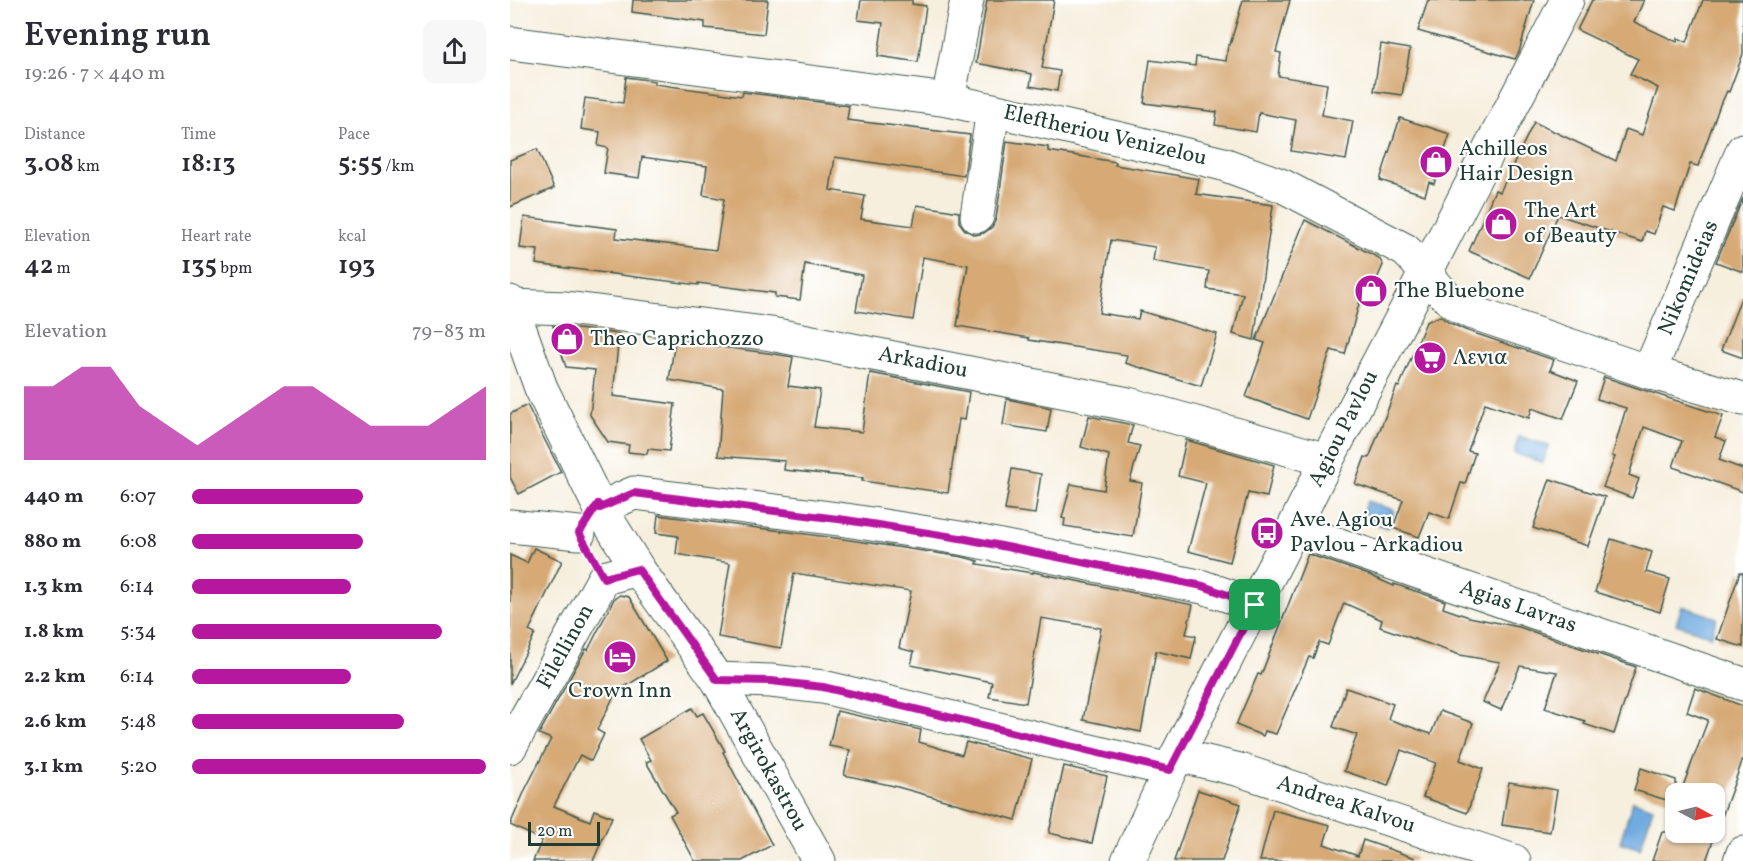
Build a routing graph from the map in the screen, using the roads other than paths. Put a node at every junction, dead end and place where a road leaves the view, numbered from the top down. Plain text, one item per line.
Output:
1 (967, 0) edge
2 (1567, 0) edge
3 (510, 43) edge
4 (948, 100) junction
5 (993, 110) junction
6 (1743, 150) edge
7 (977, 216) dead end
8 (1426, 272) junction
9 (511, 304) edge
10 (1649, 372) junction
11 (1743, 399) edge
12 (1327, 460) junction
13 (599, 506) junction
14 (510, 526) edge
15 (1293, 529) junction
16 (579, 533) junction
17 (638, 569) junction
18 (604, 578) junction
19 (1255, 605) junction
20 (717, 680) junction
21 (1743, 684) edge
22 (510, 747) edge
23 (1174, 762) junction
24 (1743, 853) edge
25 (819, 861) edge
26 (1128, 861) edge
27 (1514, 861) edge
28 (1740, 861) edge

1 - 4 street
2 - 8 street, Agiou Pavlou
3 - 4 street, Eleftheriou Venizelou
4 - 5 street, Eleftheriou Venizelou
5 - 7 street
5 - 8 street, Eleftheriou Venizelou
6 - 10 street, Nikomideias
8 - 10 street, Eleftheriou Venizelou
8 - 12 street, Agiou Pavlou
9 - 12 street, Arkadiou
9 - 13 street, Argirokastrou
10 - 11 street, Eleftheriou Venizelou
12 - 15 street, Agiou Pavlou
13 - 16 street
13 - 17 street, Argirokastrou
13 - 19 street
14 - 16 street
15 - 19 street, Agiou Pavlou
15 - 21 street, Agias Lavras
16 - 18 street
17 - 18 street, Filellinon
17 - 20 street, Argirokastrou
18 - 22 street, Filellinon
19 - 23 street, Agiou Pavlou
20 - 23 street, Andrea Kalvou
20 - 25 street, Argirokastrou
23 - 26 street, Agiou Pavlou
23 - 27 street, Andrea Kalvou
24 - 28 street

